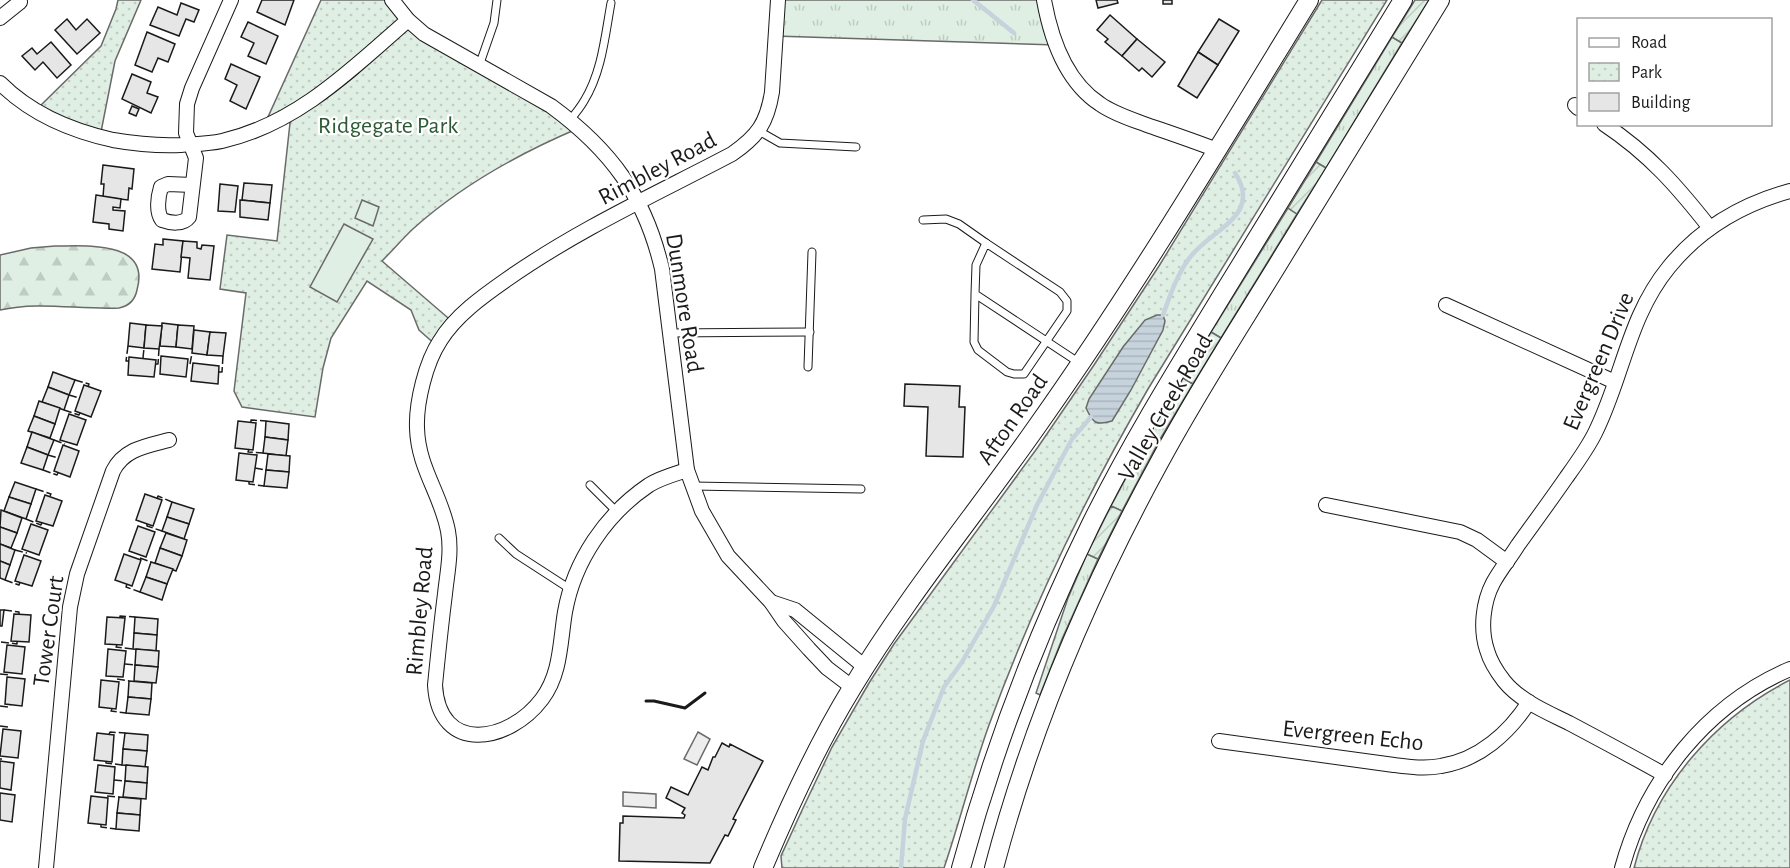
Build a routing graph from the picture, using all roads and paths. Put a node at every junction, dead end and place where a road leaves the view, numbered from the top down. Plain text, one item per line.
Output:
1 (231, 0) edge
2 (392, 0) edge
3 (497, 0) edge
4 (778, 0) edge
5 (1044, 0) edge
6 (1309, 0) edge
7 (1403, 0) edge
8 (1440, 0) edge
9 (20, 2) dead end
10 (611, 3) dead end
11 (0, 18) edge
12 (408, 20) junction
13 (479, 66) junction
14 (0, 83) edge
15 (570, 120) junction
16 (1607, 126) edge
17 (759, 131) junction
18 (191, 144) junction
19 (856, 147) dead end
20 (1217, 150) junction
21 (192, 185) dead end
22 (1790, 191) edge
23 (638, 203) junction
24 (923, 220) dead end
25 (1710, 228) junction
26 (986, 243) junction
27 (812, 252) dead end
28 (975, 294) junction
29 (1446, 305) dead end
30 (810, 332) junction
31 (670, 333) junction
32 (1048, 341) junction
33 (1080, 364) junction
34 (808, 368) dead end
35 (1615, 382) junction
36 (169, 440) dead end
37 (687, 470) junction
38 (590, 485) dead end
39 (692, 486) junction
40 (861, 489) dead end
41 (1326, 505) dead end
42 (618, 512) junction
43 (499, 538) dead end
44 (1507, 562) junction
45 (570, 589) junction
46 (771, 602) junction
47 (865, 667) junction
48 (1790, 669) edge
49 (852, 687) junction
50 (1529, 702) junction
51 (1219, 741) dead end
52 (1665, 775) junction
53 (46, 868) edge
54 (763, 868) edge
55 (961, 868) edge
56 (994, 868) edge
57 (1623, 868) edge

1 - 18 street
2 - 12 street, Dunmore Road
3 - 13 lane
4 - 17 street, Rimbley Road
5 - 20 street
6 - 20 main road, Afton Road
7 - 55 main road, Valley Creek Road
8 - 56 main road, Valley Creek Road
9 - 11 street
10 - 15 lane
12 - 13 street, Dunmore Road
12 - 18 street
13 - 15 street, Dunmore Road
14 - 18 street
15 - 23 street, Dunmore Road
16 - 25 street
17 - 19 lane
17 - 23 street, Rimbley Road
18 - 21 street
20 - 33 main road, Afton Road
22 - 25 street, Evergreen Drive
23 - 31 street, Dunmore Road
23 - 45 street, Rimbley Road
24 - 26 lane
25 - 35 street, Evergreen Drive
26 - 28 lane
26 - 32 lane
27 - 30 lane
28 - 32 lane
28 - 32 lane
29 - 35 street
30 - 31 lane
30 - 34 lane
31 - 37 street, Dunmore Road
32 - 33 lane
33 - 47 main road, Afton Road
35 - 44 street, Evergreen Drive
36 - 53 street, Tower Court
37 - 39 street, Dunmore Road
37 - 42 street, Rimbley Road
38 - 42 lane
39 - 40 lane
39 - 46 street, Dunmore Road
41 - 44 street
42 - 45 street, Rimbley Road
43 - 45 lane
44 - 50 street, Evergreen Drive
46 - 47 street, Dunmore Road
46 - 49 street, Dunmore Road
47 - 49 main road, Afton Road
48 - 52 street
49 - 54 main road, Afton Road
50 - 51 street, Evergreen Echo
50 - 52 street, Evergreen Drive
52 - 57 street

